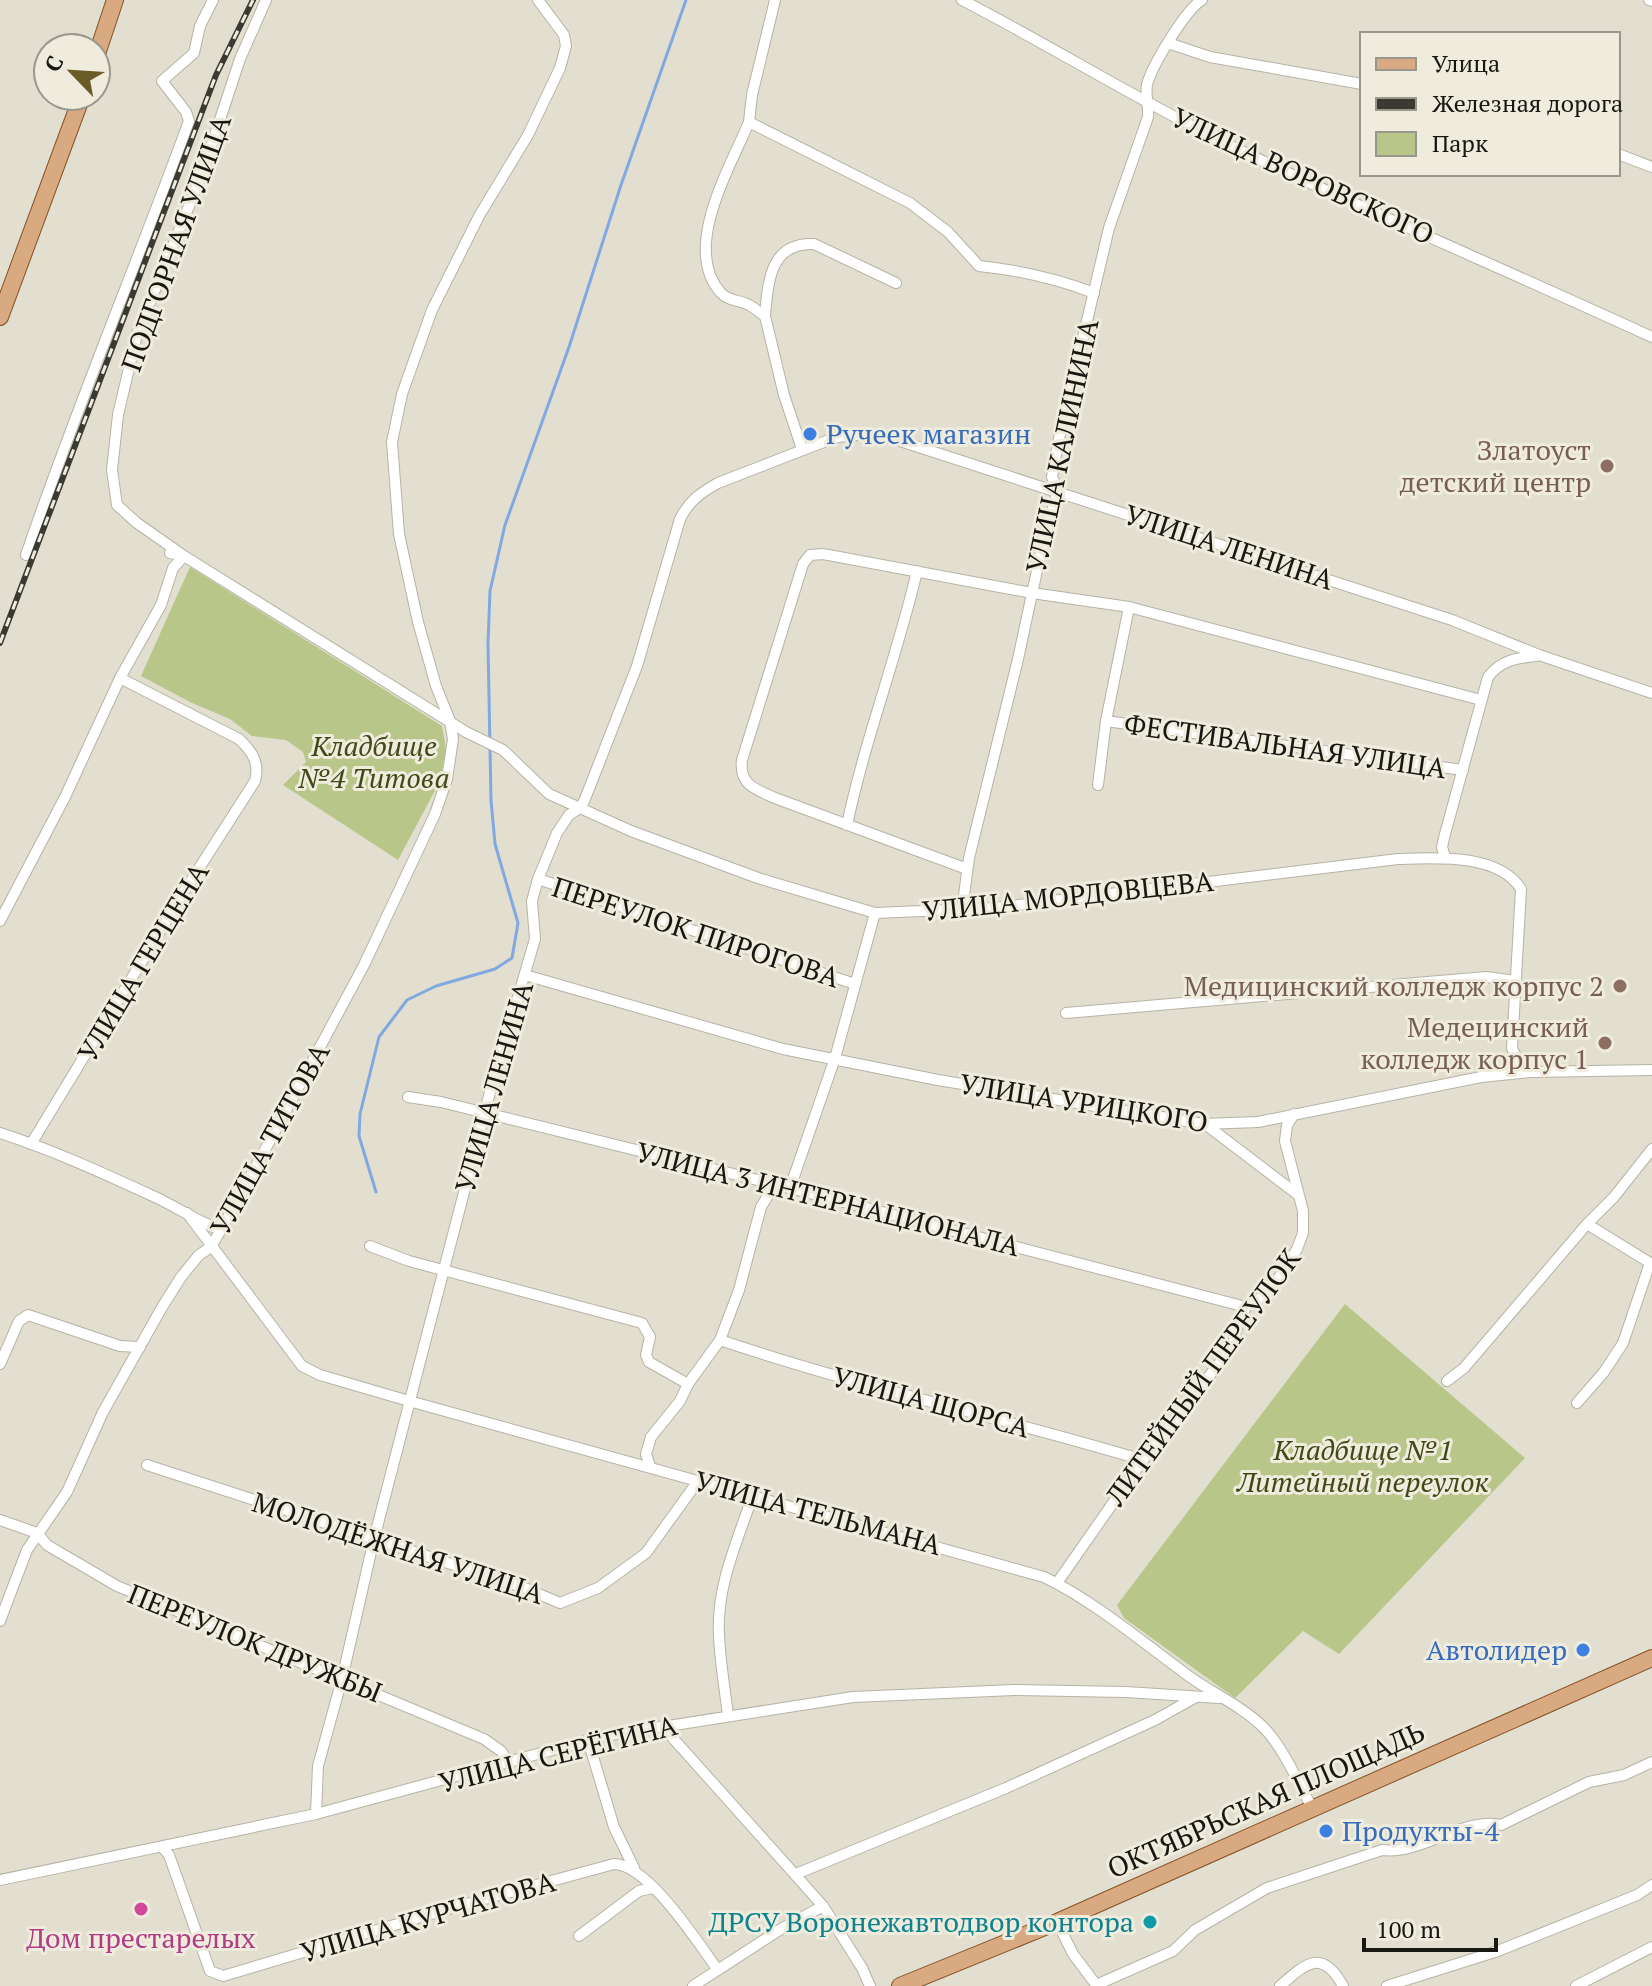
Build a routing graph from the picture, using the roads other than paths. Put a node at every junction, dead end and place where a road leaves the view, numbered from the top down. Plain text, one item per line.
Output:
1 (115, 0) edge
2 (213, 0) edge
3 (266, 0) edge
4 (538, 0) edge
5 (775, 0) edge
6 (962, 0) edge
7 (1202, 0) edge
8 (104, 32) edge
9 (1168, 43) junction
10 (1360, 84) edge
11 (1149, 103) junction
12 (76, 112) edge
13 (749, 122) junction
14 (1620, 155) edge
15 (1652, 167) edge
16 (896, 283) dead end
17 (1094, 293) junction
18 (765, 316) junction
19 (0, 317) edge
20 (1652, 337) edge
21 (802, 449) junction
22 (1058, 491) junction
23 (170, 553) dead end
24 (26, 555) dead end
25 (184, 556) junction
26 (917, 571) junction
27 (1032, 593) junction
28 (1129, 607) junction
29 (1539, 655) junction
30 (120, 678) junction
31 (1652, 693) edge
32 (1481, 700) junction
33 (450, 721) junction
34 (1106, 721) junction
35 (466, 732) junction
36 (453, 739) junction
37 (1463, 770) junction
38 (1098, 785) dead end
39 (581, 807) junction
40 (847, 825) junction
41 (1445, 857) junction
42 (967, 869) junction
43 (538, 879) junction
44 (962, 910) junction
45 (875, 913) junction
46 (0, 921) edge
47 (525, 975) junction
48 (1516, 981) junction
49 (855, 984) junction
50 (1066, 1013) dead end
51 (835, 1058) junction
52 (1652, 1070) edge
53 (1530, 1072) junction
54 (408, 1097) dead end
55 (484, 1113) junction
56 (1294, 1114) junction
57 (1204, 1124) junction
58 (0, 1133) edge
59 (31, 1144) junction
60 (1652, 1149) edge
61 (774, 1186) junction
62 (790, 1188) junction
63 (1298, 1195) junction
64 (187, 1213) junction
65 (1587, 1224) junction
66 (221, 1230) junction
67 (370, 1246) dead end
68 (211, 1247) junction
69 (1651, 1264) edge
70 (443, 1270) junction
71 (1246, 1307) junction
72 (720, 1340) junction
73 (140, 1347) junction
74 (0, 1364) edge
75 (1447, 1381) dead end
76 (688, 1384) junction
77 (409, 1401) junction
78 (1577, 1403) dead end
79 (1143, 1460) junction
80 (147, 1465) dead end
81 (650, 1466) junction
82 (698, 1481) junction
83 (753, 1495) junction
84 (0, 1520) edge
85 (37, 1533) junction
86 (374, 1539) junction
87 (1057, 1583) junction
88 (0, 1621) edge
89 (1652, 1658) edge
90 (342, 1679) junction
91 (1198, 1696) junction
92 (1221, 1698) junction
93 (728, 1716) junction
94 (662, 1726) junction
95 (588, 1740) junction
96 (1652, 1762) edge
97 (510, 1764) junction
98 (1312, 1808) junction
99 (316, 1814) junction
100 (162, 1847) junction
101 (635, 1870) junction
102 (796, 1874) junction
103 (0, 1880) edge
104 (1652, 1885) edge
105 (653, 1888) junction
106 (823, 1906) junction
107 (1057, 1922) junction
108 (579, 1936) dead end
109 (1652, 1947) edge
110 (718, 1970) junction
111 (693, 1986) edge
112 (870, 1986) edge
113 (900, 1986) edge
114 (1097, 1986) edge
115 (1280, 1986) edge
116 (1343, 1986) edge
117 (1387, 1986) edge
118 (1576, 1986) edge

1 - 8 main road
2 - 24 street
3 - 25 street, ПОДГОРНАЯ УЛИЦА
4 - 33 street, УЛИЦА ТИТОВА
5 - 13 street
6 - 11 street, УЛИЦА ВОРОВСКОГО
7 - 9 street, УЛИЦА КАЛИНИНА
9 - 10 street
9 - 11 street, УЛИЦА КАЛИНИНА
11 - 17 street, УЛИЦА КАЛИНИНА
11 - 20 street, УЛИЦА ВОРОВСКОГО
12 - 19 main road
13 - 17 street
13 - 18 street
14 - 15 street
16 - 18 street
17 - 22 street, УЛИЦА КАЛИНИНА
18 - 21 street
21 - 22 street, УЛИЦА ЛЕНИНА
21 - 39 street, УЛИЦА ЛЕНИНА
22 - 27 street, УЛИЦА КАЛИНИНА
22 - 29 street, УЛИЦА ЛЕНИНА
23 - 25 street, ПОДГОРНАЯ УЛИЦА
25 - 30 street
25 - 33 street, ПОДГОРНАЯ УЛИЦА
26 - 27 street
26 - 40 street
26 - 40 street
27 - 28 street
27 - 42 street, УЛИЦА КАЛИНИНА
28 - 32 street
28 - 34 street, ФЕСТИВАЛЬНАЯ УЛИЦА
29 - 31 street, УЛИЦА ЛЕНИНА
29 - 32 street
30 - 46 street
30 - 59 street, УЛИЦА ГЕРЦЕНА
32 - 37 street
33 - 35 street, УЛИЦА МОРДОВЦЕВА
33 - 36 street, УЛИЦА ТИТОВА
34 - 37 street, ФЕСТИВАЛЬНАЯ УЛИЦА
34 - 38 street, ФЕСТИВАЛЬНАЯ УЛИЦА
35 - 36 street
35 - 39 street, УЛИЦА МОРДОВЦЕВА
36 - 66 street, УЛИЦА ТИТОВА
37 - 41 street
39 - 43 street, УЛИЦА ЛЕНИНА
39 - 45 street, УЛИЦА МОРДОВЦЕВА
40 - 42 street
41 - 44 street, УЛИЦА МОРДОВЦЕВА
41 - 48 street, УЛИЦА МОРДОВЦЕВА
42 - 44 street, УЛИЦА КАЛИНИНА
43 - 47 street, УЛИЦА ЛЕНИНА
43 - 49 street, ПЕРЕУЛОК ПИРОГОВА
44 - 45 street, УЛИЦА МОРДОВЦЕВА
45 - 49 street
47 - 51 street, УЛИЦА УРИЦКОГО
47 - 55 street, УЛИЦА ЛЕНИНА
48 - 50 street
48 - 53 street
49 - 51 street
51 - 57 street, УЛИЦА УРИЦКОГО
51 - 62 street
52 - 53 street, УЛИЦА УРИЦКОГО
53 - 56 street, УЛИЦА УРИЦКОГО
54 - 55 street, УЛИЦА 3 ИНТЕРНАЦИОНАЛА
55 - 61 street, УЛИЦА 3 ИНТЕРНАЦИОНАЛА
55 - 70 street, УЛИЦА ЛЕНИНА
56 - 57 street, УЛИЦА УРИЦКОГО
56 - 63 street, ЛИТЕЙНЫЙ ПЕРЕУЛОК
57 - 63 street
58 - 59 street
59 - 64 street
60 - 65 street
61 - 62 street, УЛИЦА 3 ИНТЕРНАЦИОНАЛА
61 - 72 street
62 - 71 street, УЛИЦА 3 ИНТЕРНАЦИОНАЛА
63 - 71 street, ЛИТЕЙНЫЙ ПЕРЕУЛОК
64 - 66 street
64 - 68 street, УЛИЦА ТЕЛЬМАНА
65 - 69 street
65 - 75 street
66 - 68 street, УЛИЦА ТИТОВА
67 - 70 street
68 - 73 street, УЛИЦА ТИТОВА
68 - 77 street, УЛИЦА ТЕЛЬМАНА
69 - 78 street
70 - 76 street
70 - 77 street, УЛИЦА ЛЕНИНА
71 - 79 street, ЛИТЕЙНЫЙ ПЕРЕУЛОК
72 - 76 street
72 - 79 street, УЛИЦА ЩОРСА
73 - 74 street
73 - 85 street, УЛИЦА ТИТОВА
76 - 81 street
77 - 81 street, УЛИЦА ТЕЛЬМАНА
77 - 86 street, УЛИЦА ЛЕНИНА
79 - 87 street, ЛИТЕЙНЫЙ ПЕРЕУЛОК
80 - 86 street, МОЛОДЁЖНАЯ УЛИЦА
81 - 82 street, УЛИЦА ТЕЛЬМАНА
82 - 83 street, УЛИЦА ТЕЛЬМАНА
82 - 86 street, МОЛОДЁЖНАЯ УЛИЦА
83 - 87 street, УЛИЦА ТЕЛЬМАНА
83 - 93 street
84 - 85 street, ПЕРЕУЛОК ДРУЖБЫ
85 - 88 street, УЛИЦА ТИТОВА
85 - 90 street, ПЕРЕУЛОК ДРУЖБЫ
86 - 90 street, УЛИЦА ЛЕНИНА
87 - 92 street, УЛИЦА ТЕЛЬМАНА
89 - 98 main road, ОКТЯБРЬСКАЯ ПЛОЩАДЬ
90 - 97 street, ПЕРЕУЛОК ДРУЖБЫ
90 - 99 street, УЛИЦА ЛЕНИНА
91 - 92 street, УЛИЦА СЕРЁГИНА
91 - 93 street, УЛИЦА СЕРЁГИНА
91 - 102 street
92 - 98 street, УЛИЦА ТЕЛЬМАНА
93 - 94 street, УЛИЦА СЕРЁГИНА
94 - 95 street, УЛИЦА СЕРЁГИНА
94 - 102 street
95 - 97 street, УЛИЦА СЕРЁГИНА
95 - 101 street
96 - 114 street
97 - 99 street, УЛИЦА СЕРЁГИНА
98 - 107 main road, ОКТЯБРЬСКАЯ ПЛОЩАДЬ
99 - 100 street, УЛИЦА СЕРЁГИНА
100 - 101 street, УЛИЦА КУРЧАТОВА
100 - 103 street, УЛИЦА СЕРЁГИНА
101 - 105 street
102 - 106 street
104 - 117 street
105 - 108 street
105 - 110 street
106 - 110 street
106 - 112 street
107 - 113 main road, ОКТЯБРЬСКАЯ ПЛОЩАДЬ
107 - 114 street
109 - 118 street
110 - 111 street
115 - 116 street

